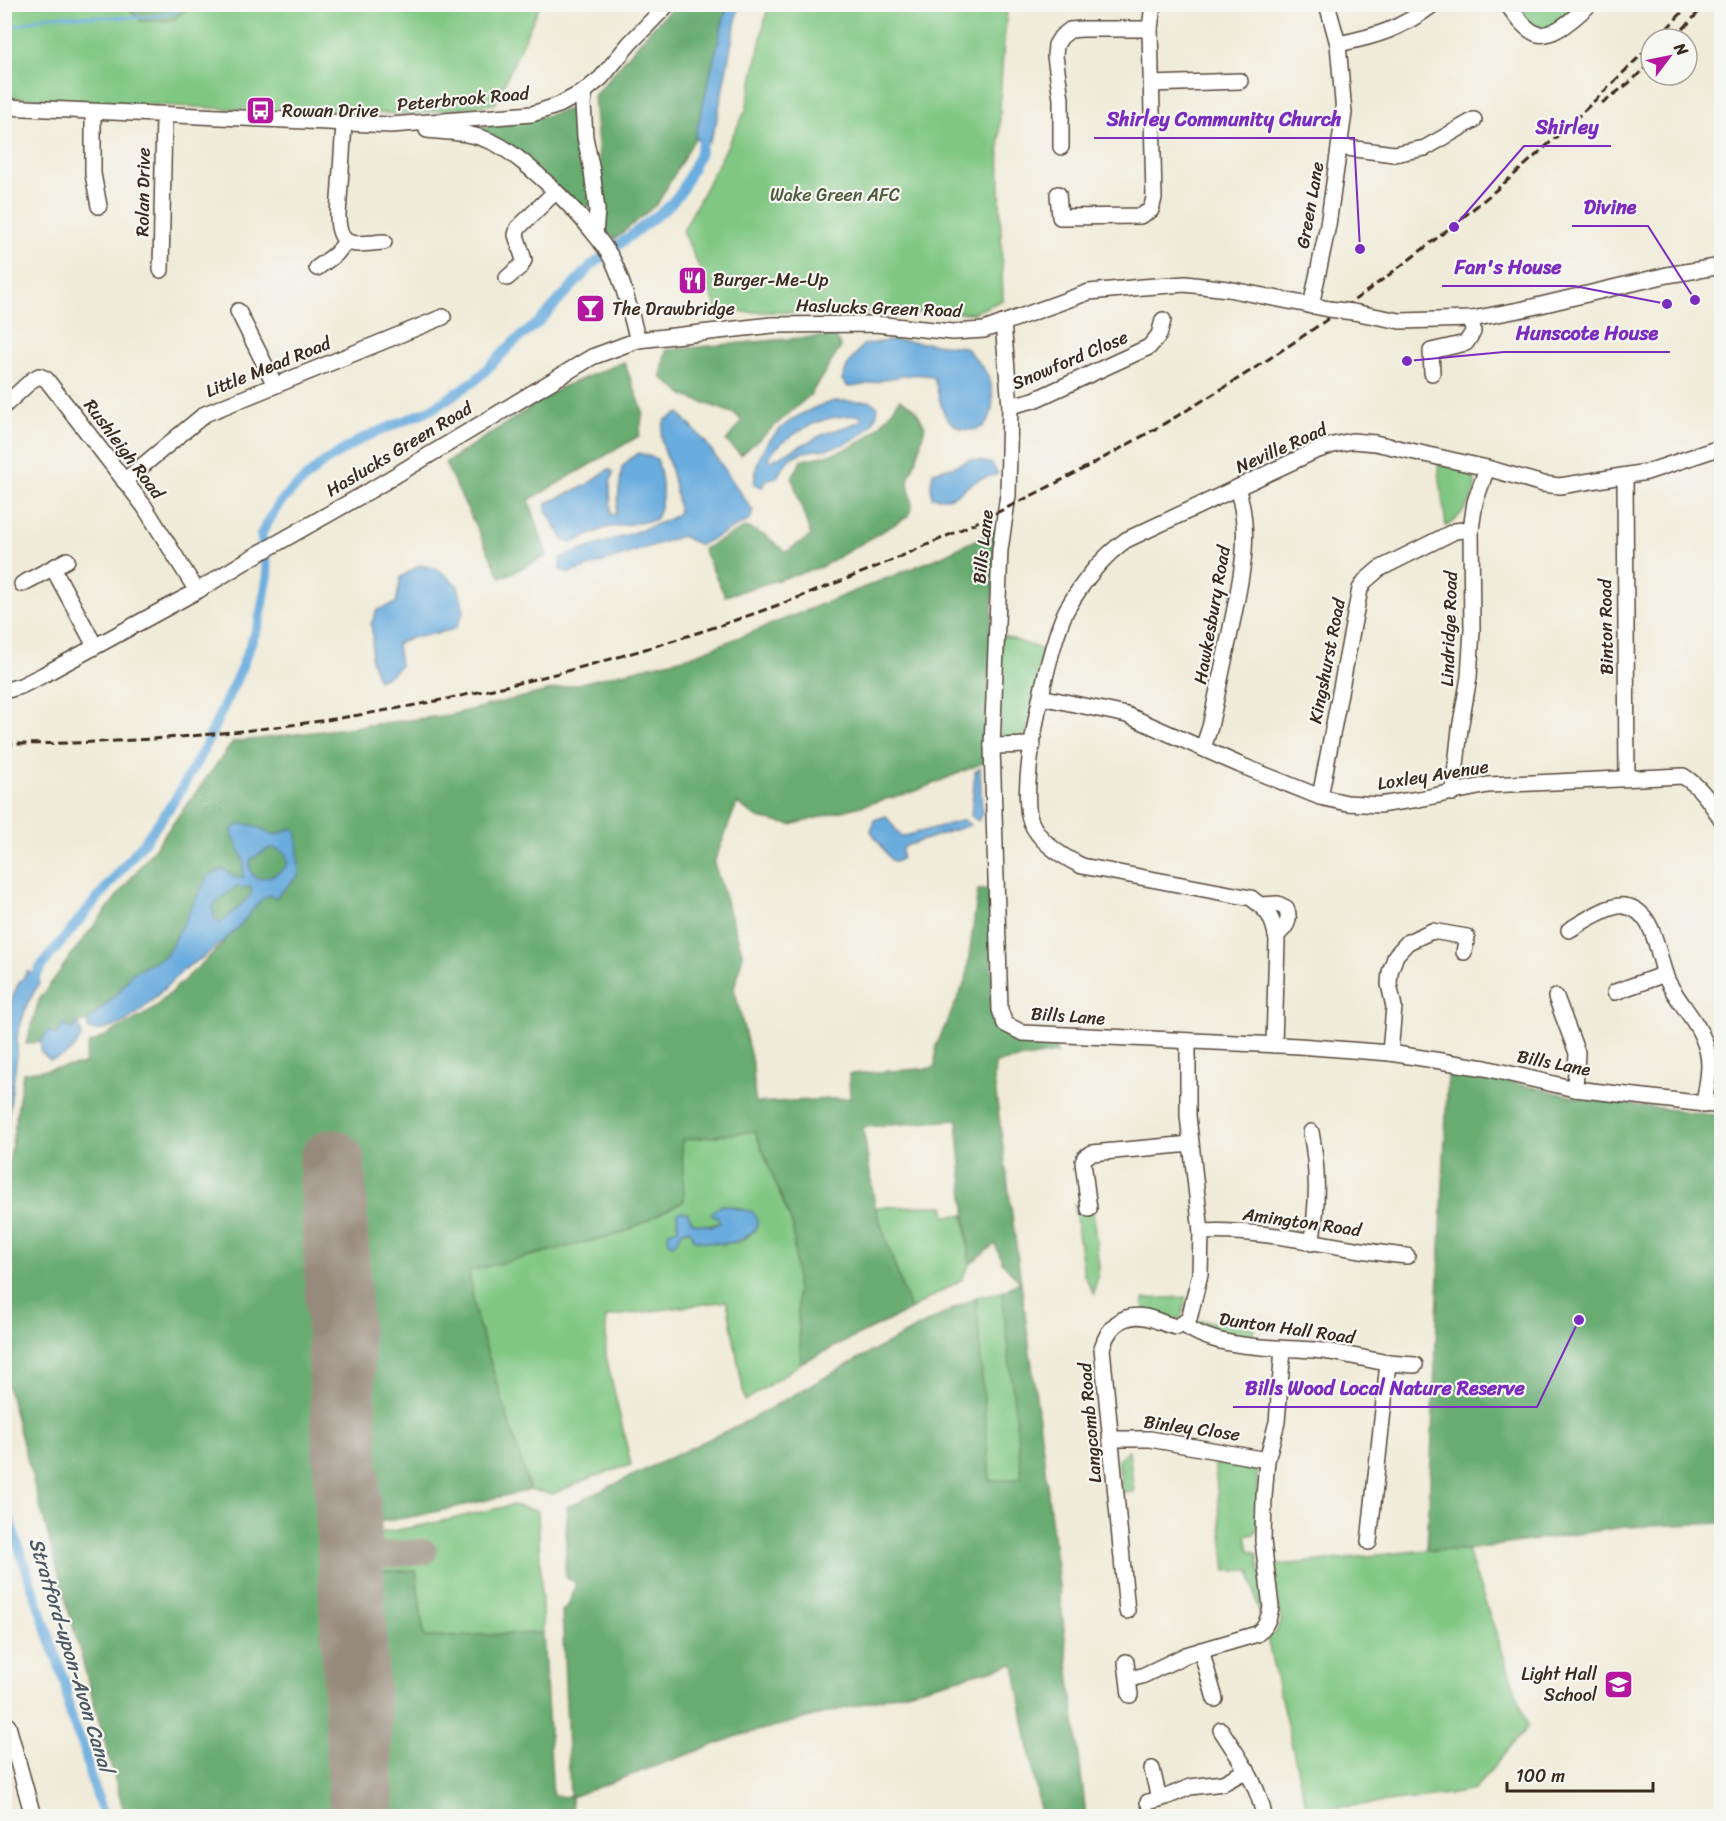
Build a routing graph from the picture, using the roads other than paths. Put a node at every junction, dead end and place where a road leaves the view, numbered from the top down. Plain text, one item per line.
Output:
1 (668, 4) edge
2 (1153, 4) edge
3 (1327, 4) edge
4 (1434, 4) edge
5 (1507, 4) edge
6 (1590, 4) edge
7 (1150, 29) junction
8 (1338, 44) junction
9 (1231, 76) dead end
10 (1151, 84) junction
11 (585, 91) junction
12 (4, 107) edge
13 (93, 112) junction
14 (164, 115) junction
15 (1474, 120) dead end
16 (344, 124) junction
17 (391, 125) junction
18 (1061, 147) dead end
19 (1340, 147) junction
20 (555, 192) junction
21 (1058, 194) dead end
22 (99, 206) dead end
23 (595, 234) junction
24 (346, 242) junction
25 (384, 242) dead end
26 (1722, 266) edge
27 (317, 269) dead end
28 (161, 270) dead end
29 (507, 278) dead end
30 (1311, 306) junction
31 (238, 310) dead end
32 (443, 318) dead end
33 (1163, 319) dead end
34 (1472, 319) junction
35 (1003, 323) junction
36 (638, 340) junction
37 (1432, 373) dead end
38 (275, 385) junction
39 (4, 406) edge
40 (1010, 406) junction
41 (1722, 447) edge
42 (1487, 468) junction
43 (1624, 476) junction
44 (124, 481) junction
45 (1238, 489) junction
46 (1471, 530) junction
47 (67, 560) dead end
48 (53, 568) junction
49 (22, 584) dead end
50 (197, 591) junction
51 (95, 646) junction
52 (4, 691) edge
53 (1041, 697) junction
54 (1033, 745) junction
55 (992, 746) junction
56 (1203, 748) junction
57 (1627, 778) junction
58 (1453, 793) junction
59 (1320, 797) junction
60 (1722, 819) edge
61 (1569, 930) dead end
62 (1464, 952) dead end
63 (1665, 974) junction
64 (1615, 992) dead end
65 (1556, 997) dead end
66 (1188, 1041) junction
67 (1274, 1045) junction
68 (1390, 1053) junction
69 (1575, 1089) junction
70 (1704, 1105) junction
71 (1722, 1106) edge
72 (1318, 1140) dead end
73 (1191, 1144) junction
74 (1084, 1202) dead end
75 (1201, 1232) junction
76 (1311, 1243) junction
77 (1400, 1251) dead end
78 (1183, 1324) junction
79 (1283, 1349) junction
80 (1388, 1363) junction
81 (1415, 1365) dead end
82 (1111, 1439) junction
83 (1267, 1460) junction
84 (1375, 1533) dead end
85 (1127, 1611) dead end
86 (1201, 1650) junction
87 (1126, 1662) dead end
88 (1129, 1679) junction
89 (1130, 1695) dead end
90 (1215, 1699) dead end
91 (4, 1722) edge
92 (1221, 1730) dead end
93 (1152, 1769) dead end
94 (1247, 1770) junction
95 (32, 1816) edge
96 (1264, 1816) edge

1 - 11 street, Peterbrook Road
2 - 7 street
3 - 8 street, Green Lane
4 - 8 street
5 - 6 street
7 - 10 street
7 - 18 street
8 - 19 street, Green Lane
9 - 10 street
10 - 21 street
11 - 17 street, Peterbrook Road
11 - 23 street
12 - 13 street, Peterbrook Road
13 - 14 street, Peterbrook Road
13 - 22 street
14 - 16 street, Peterbrook Road
14 - 28 street, Rolan Drive
15 - 19 street
16 - 17 street, Peterbrook Road
16 - 24 street
17 - 20 street
19 - 30 street, Green Lane
20 - 23 street
20 - 29 street
23 - 36 street
24 - 25 street
24 - 27 street
26 - 34 street, Haslucks Green Road
30 - 34 street, Haslucks Green Road, bridge
30 - 35 street, Haslucks Green Road
31 - 38 street
32 - 38 street, Little Mead Road
33 - 40 street, Snowford Close
34 - 37 street
35 - 36 street, Haslucks Green Road
35 - 40 street, Bills Lane
36 - 50 street, Haslucks Green Road
38 - 44 street, Little Mead Road
39 - 44 street, Rushleigh Road
40 - 55 street, Bills Lane
41 - 43 street, Neville Road
42 - 43 street, Neville Road
42 - 45 street, Neville Road
42 - 46 street, Lindridge Road
43 - 57 street, Binton Road
44 - 50 street, Rushleigh Road
45 - 53 street, Neville Road
45 - 56 street, Hawkesbury Road
46 - 58 street, Lindridge Road
46 - 59 street, Kingshurst Road
47 - 48 street
48 - 49 street
48 - 51 street
50 - 51 street, Haslucks Green Road
51 - 52 street, Haslucks Green Road
53 - 54 street, Neville Road
53 - 56 street, Loxley Avenue
54 - 55 street
54 - 67 street, Neville Road
55 - 66 street, Bills Lane
56 - 59 street, Loxley Avenue
57 - 58 street, Loxley Avenue
57 - 60 street, Loxley Avenue
58 - 59 street, Loxley Avenue
61 - 63 street
62 - 68 street
63 - 64 street
63 - 70 street
65 - 69 street
66 - 67 street, Bills Lane
66 - 73 street
67 - 68 street, Bills Lane
68 - 69 street, Bills Lane
69 - 70 street, Bills Lane
70 - 71 street, Bills Lane
72 - 76 street
73 - 74 street
73 - 75 street
75 - 76 street, Amington Road
75 - 78 street
76 - 77 street, Amington Road
78 - 79 street, Dunton Hall Road
78 - 82 street, Langcomb Road
79 - 80 street, Dunton Hall Road
79 - 83 street
80 - 81 street, Dunton Hall Road
80 - 84 street
82 - 83 street, Binley Close
82 - 85 street, Langcomb Road
83 - 86 street
86 - 88 street
86 - 90 street
87 - 88 street
88 - 89 street
91 - 95 street
92 - 94 street
93 - 94 street
94 - 96 street

